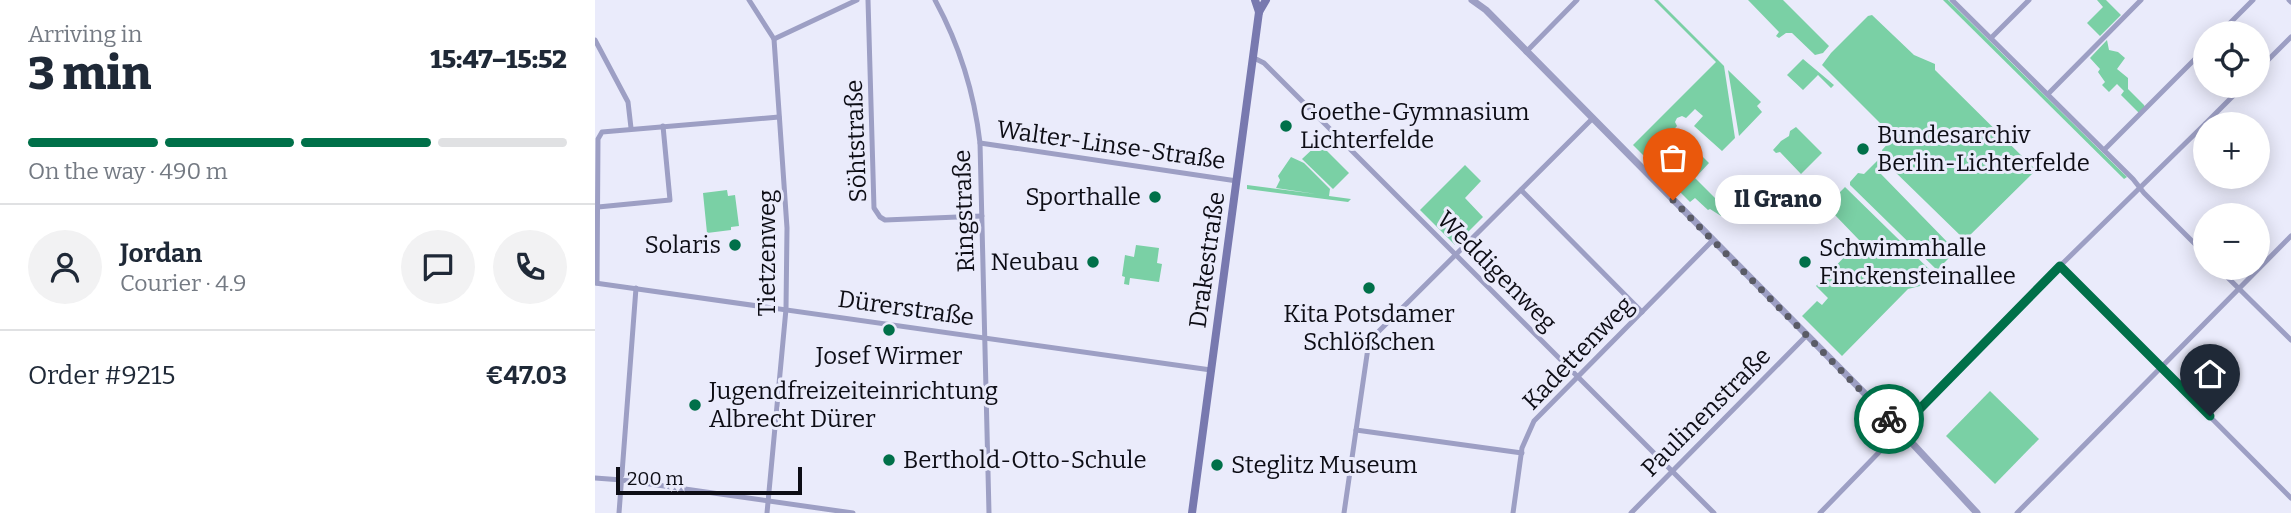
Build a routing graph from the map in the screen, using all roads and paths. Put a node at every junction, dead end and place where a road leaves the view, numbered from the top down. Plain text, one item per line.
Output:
1 (749, 0) edge
2 (857, 0) edge
3 (868, 0) edge
4 (936, 0) edge
5 (1255, 0) edge
6 (1266, 0) edge
7 (1472, 0) edge
8 (1577, 0) edge
9 (1952, 0) edge
10 (2029, 0) edge
11 (2141, 0) edge
12 (2253, 0) edge
13 (1259, 12) junction
14 (2232, 21) edge
15 (2291, 37) edge
16 (1991, 38) junction
17 (774, 39) junction
18 (595, 40) edge
19 (1526, 52) junction
20 (1254, 58) junction
21 (2270, 58) edge
22 (2193, 60) edge
23 (2048, 94) junction
24 (2231, 98) edge
25 (2217, 112) edge
26 (779, 117) junction
27 (1592, 119) junction
28 (663, 126) junction
29 (631, 128) junction
30 (2193, 136) edge
31 (980, 143) junction
32 (2104, 150) junction
33 (1237, 181) junction
34 (2139, 188) junction
35 (1521, 190) junction
36 (598, 207) junction
37 (982, 216) junction
38 (2291, 236) edge
39 (1713, 240) junction
40 (2193, 242) edge
41 (1456, 254) junction
42 (2060, 266) junction
43 (2230, 280) edge
44 (596, 283) edge
45 (636, 288) junction
46 (2239, 289) junction
47 (786, 309) junction
48 (1642, 312) junction
49 (1807, 335) junction
50 (985, 338) junction
51 (2291, 340) edge
52 (2160, 367) junction
53 (1212, 370) junction
54 (1578, 376) junction
55 (1356, 430) junction
56 (1899, 430) junction
57 (1522, 453) junction
58 (1672, 471) junction
59 (595, 478) edge
60 (622, 480) junction
61 (2291, 498) edge
62 (769, 501) junction
63 (619, 513) edge
64 (767, 513) edge
65 (853, 513) edge
66 (989, 513) edge
67 (1192, 513) edge
68 (1344, 513) edge
69 (1513, 513) edge
70 (1630, 513) edge
71 (1714, 513) edge
72 (1820, 513) edge
73 (1977, 513) edge
74 (2017, 513) edge

1 - 17 street, Tietzenweg
2 - 17 street
3 - 37 street, Söhtstraße
4 - 31 street, Ringstraße
5 - 13 main road, Drakestraße
6 - 13 main road, Drakestraße
7 - 19 street
8 - 19 street
9 - 16 street
10 - 16 street
11 - 23 street
12 - 14 street
13 - 20 main road, Drakestraße
15 - 21 street
16 - 23 street
17 - 26 street, Tietzenweg
18 - 29 street
19 - 27 street
20 - 33 main road, Drakestraße
20 - 41 street, Weddigenweg
22 - 32 street
23 - 32 street
24 - 25 street
26 - 28 street
26 - 47 street, Tietzenweg
27 - 35 street
27 - 39 street
28 - 29 street
28 - 36 street
29 - 36 street
30 - 34 street
31 - 33 street, Walter-Linse-Straße
31 - 37 street, Ringstraße
32 - 34 street
33 - 53 main road, Drakestraße
34 - 40 street
34 - 42 street
35 - 41 street
35 - 48 street
36 - 44 street
37 - 50 street, Ringstraße
38 - 46 street
39 - 48 street, Kadettenweg
39 - 49 street
41 - 54 street, Weddigenweg
41 - 55 street
42 - 52 street
42 - 56 street
43 - 46 street
44 - 45 street, Dürerstraße
45 - 47 street, Dürerstraße
45 - 60 street
46 - 51 street
46 - 52 street
47 - 50 street, Dürerstraße
47 - 62 street, Tietzenweg
48 - 54 street, Kadettenweg
49 - 56 street
49 - 58 street, Paulinenstraße
50 - 53 street, Dürerstraße
50 - 66 street, Ringstraße
52 - 61 street
52 - 74 street
53 - 67 main road, Drakestraße
54 - 57 street, Kadettenweg
54 - 58 street, Weddigenweg
55 - 57 street
55 - 68 street
56 - 72 street
56 - 73 street
57 - 69 street, Kadettenweg
58 - 70 street, Paulinenstraße
58 - 71 street, Weddigenweg
59 - 60 street
60 - 62 street
60 - 63 street
62 - 64 street, Tietzenweg
62 - 65 street

